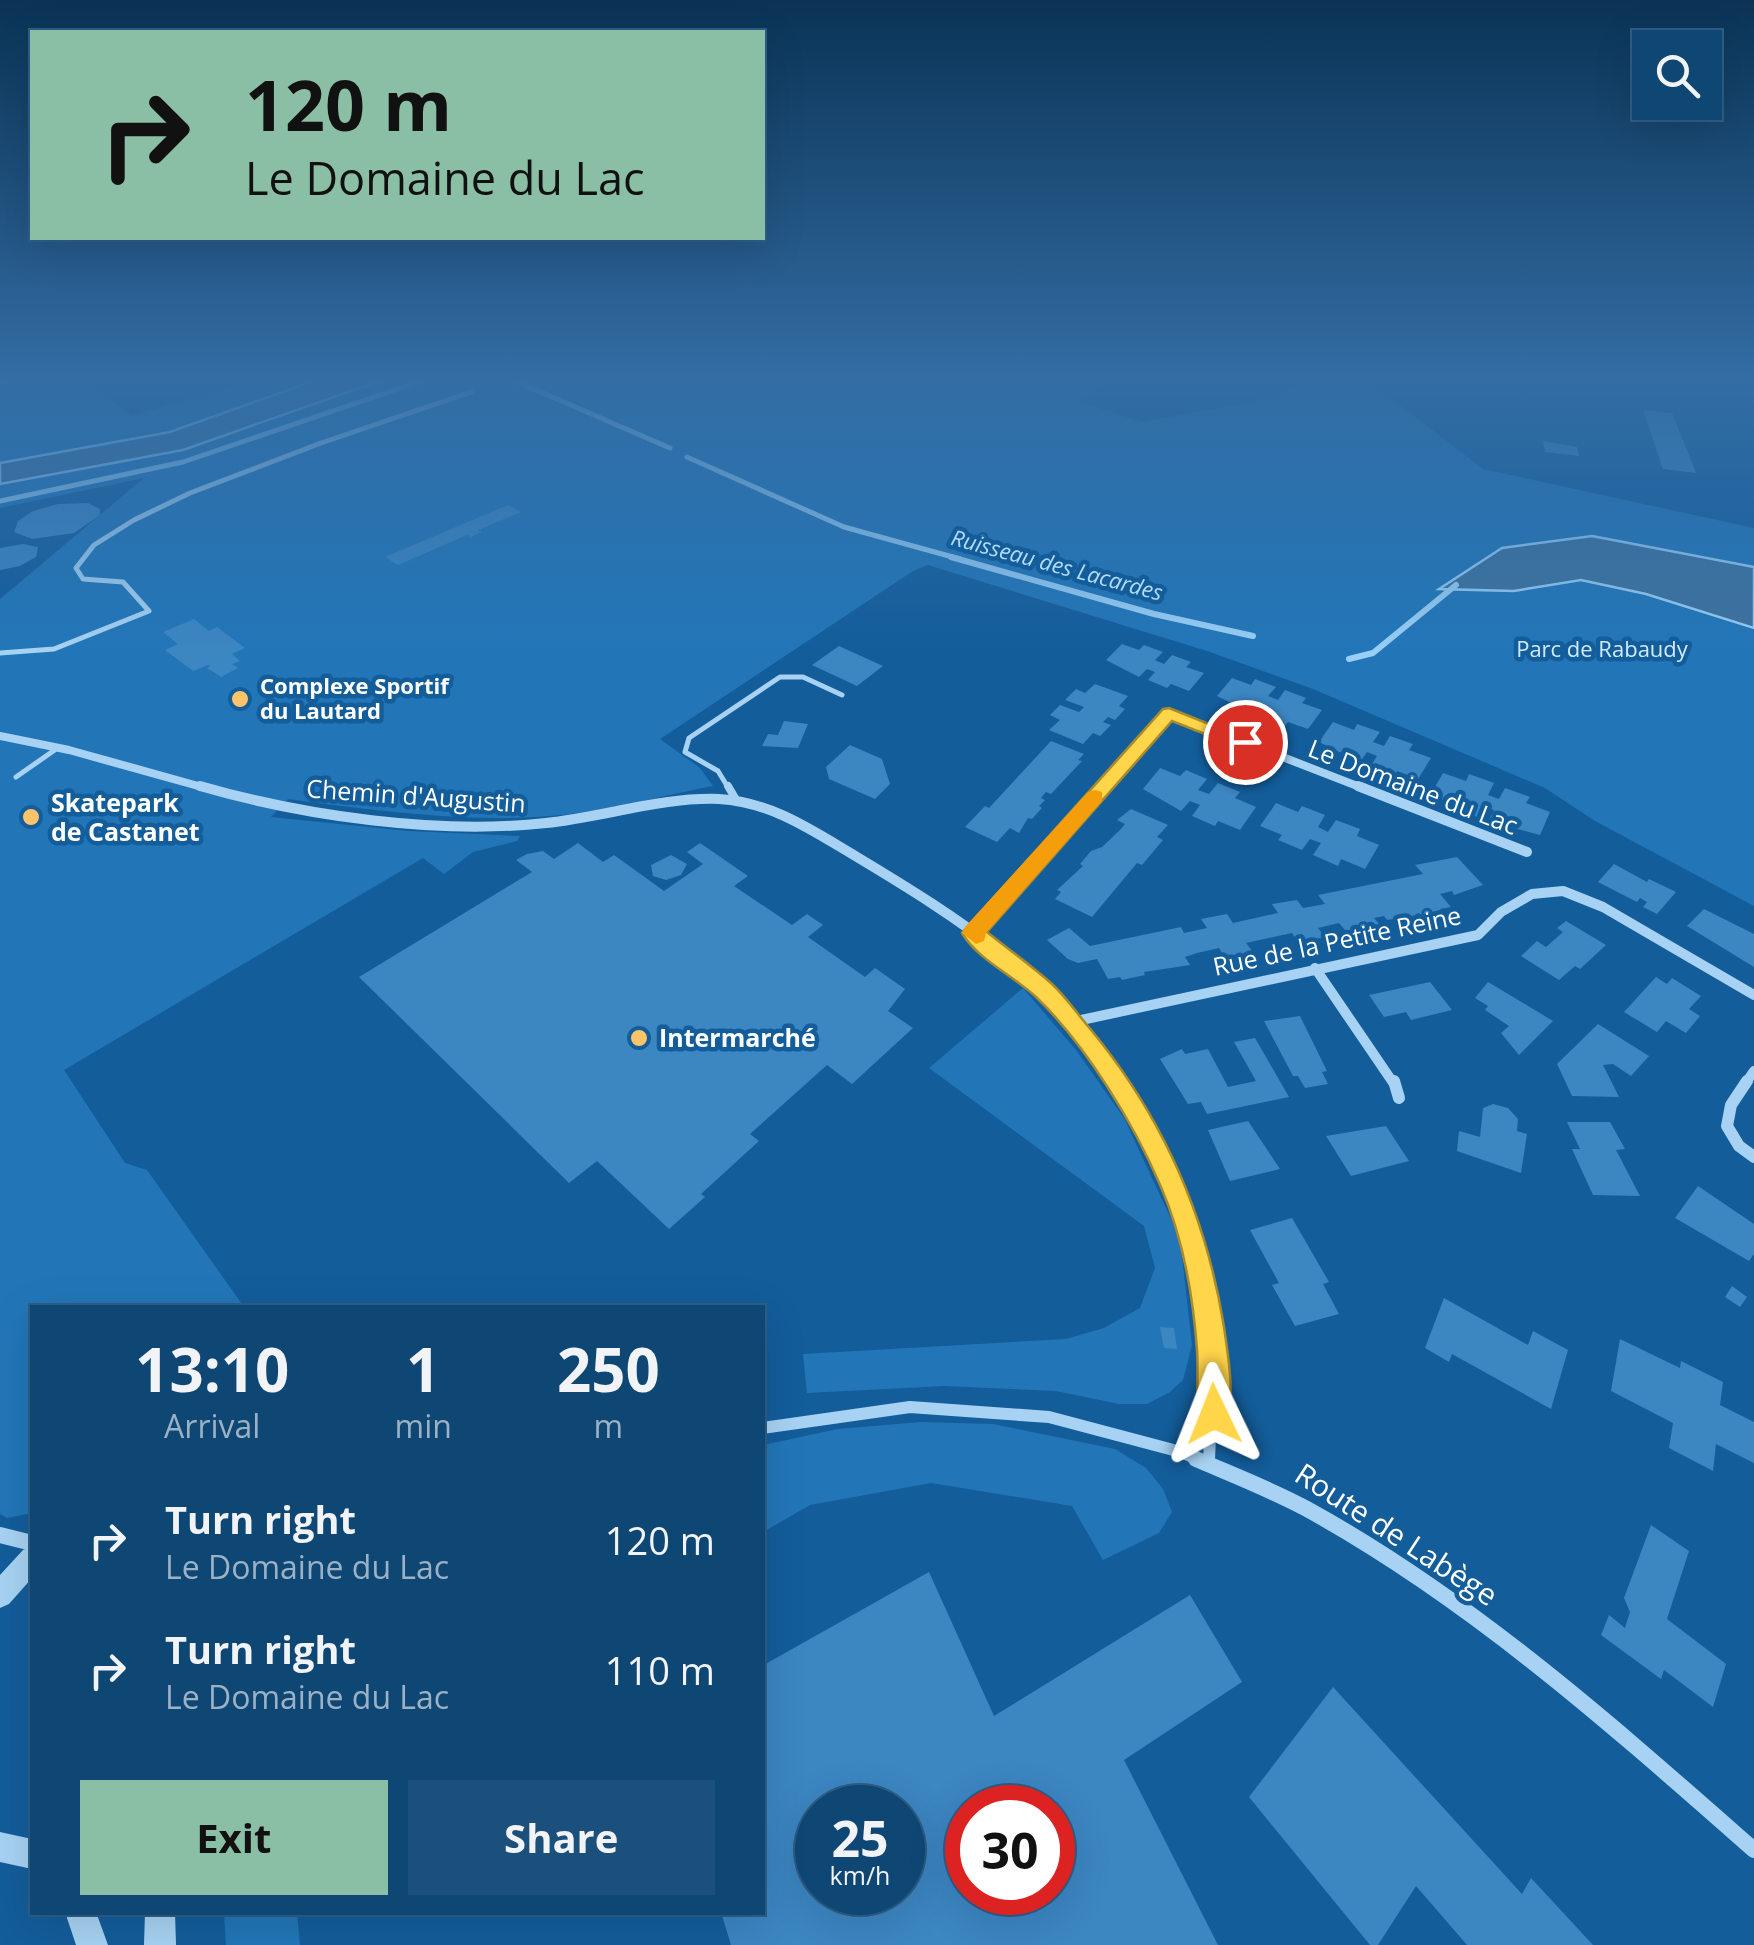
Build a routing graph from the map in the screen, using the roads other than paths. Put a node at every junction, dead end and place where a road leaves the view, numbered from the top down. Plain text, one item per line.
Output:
1 (250, 470) edge
2 (0, 653) edge
3 (842, 695) dead end
4 (0, 736) edge
5 (58, 747) junction
6 (16, 777) dead end
7 (735, 798) junction
8 (1527, 852) dead end
9 (973, 933) junction
10 (1315, 968) junction
11 (1754, 995) edge
12 (1072, 1022) junction
13 (1754, 1071) edge
14 (1398, 1098) dead end
15 (1754, 1157) edge
16 (765, 1427) edge
17 (1209, 1460) junction
18 (0, 1535) edge
19 (30, 1542) edge
20 (30, 1561) edge
21 (0, 1595) edge
22 (0, 1847) edge
23 (1754, 1850) edge
24 (30, 1854) edge
25 (81, 1915) edge
26 (160, 1915) edge
27 (92, 1945) edge
28 (160, 1945) edge

1 - 2 lane
3 - 7 lane
4 - 5 street, Chemin d'Augustin
5 - 6 lane
5 - 7 street, Chemin d'Augustin
7 - 9 street, Chemin d'Augustin
8 - 9 street, Le Domaine du Lac
9 - 12 street, Chemin d'Augustin
10 - 11 street, Rue de la Petite Reine
10 - 12 street, Rue de la Petite Reine
10 - 14 street
12 - 17 street, Chemin d'Augustin
13 - 15 street
16 - 17 street, Route de Labège
17 - 23 street, Route de Labège
18 - 19 street
20 - 21 street
22 - 24 street
25 - 27 street
26 - 28 street

